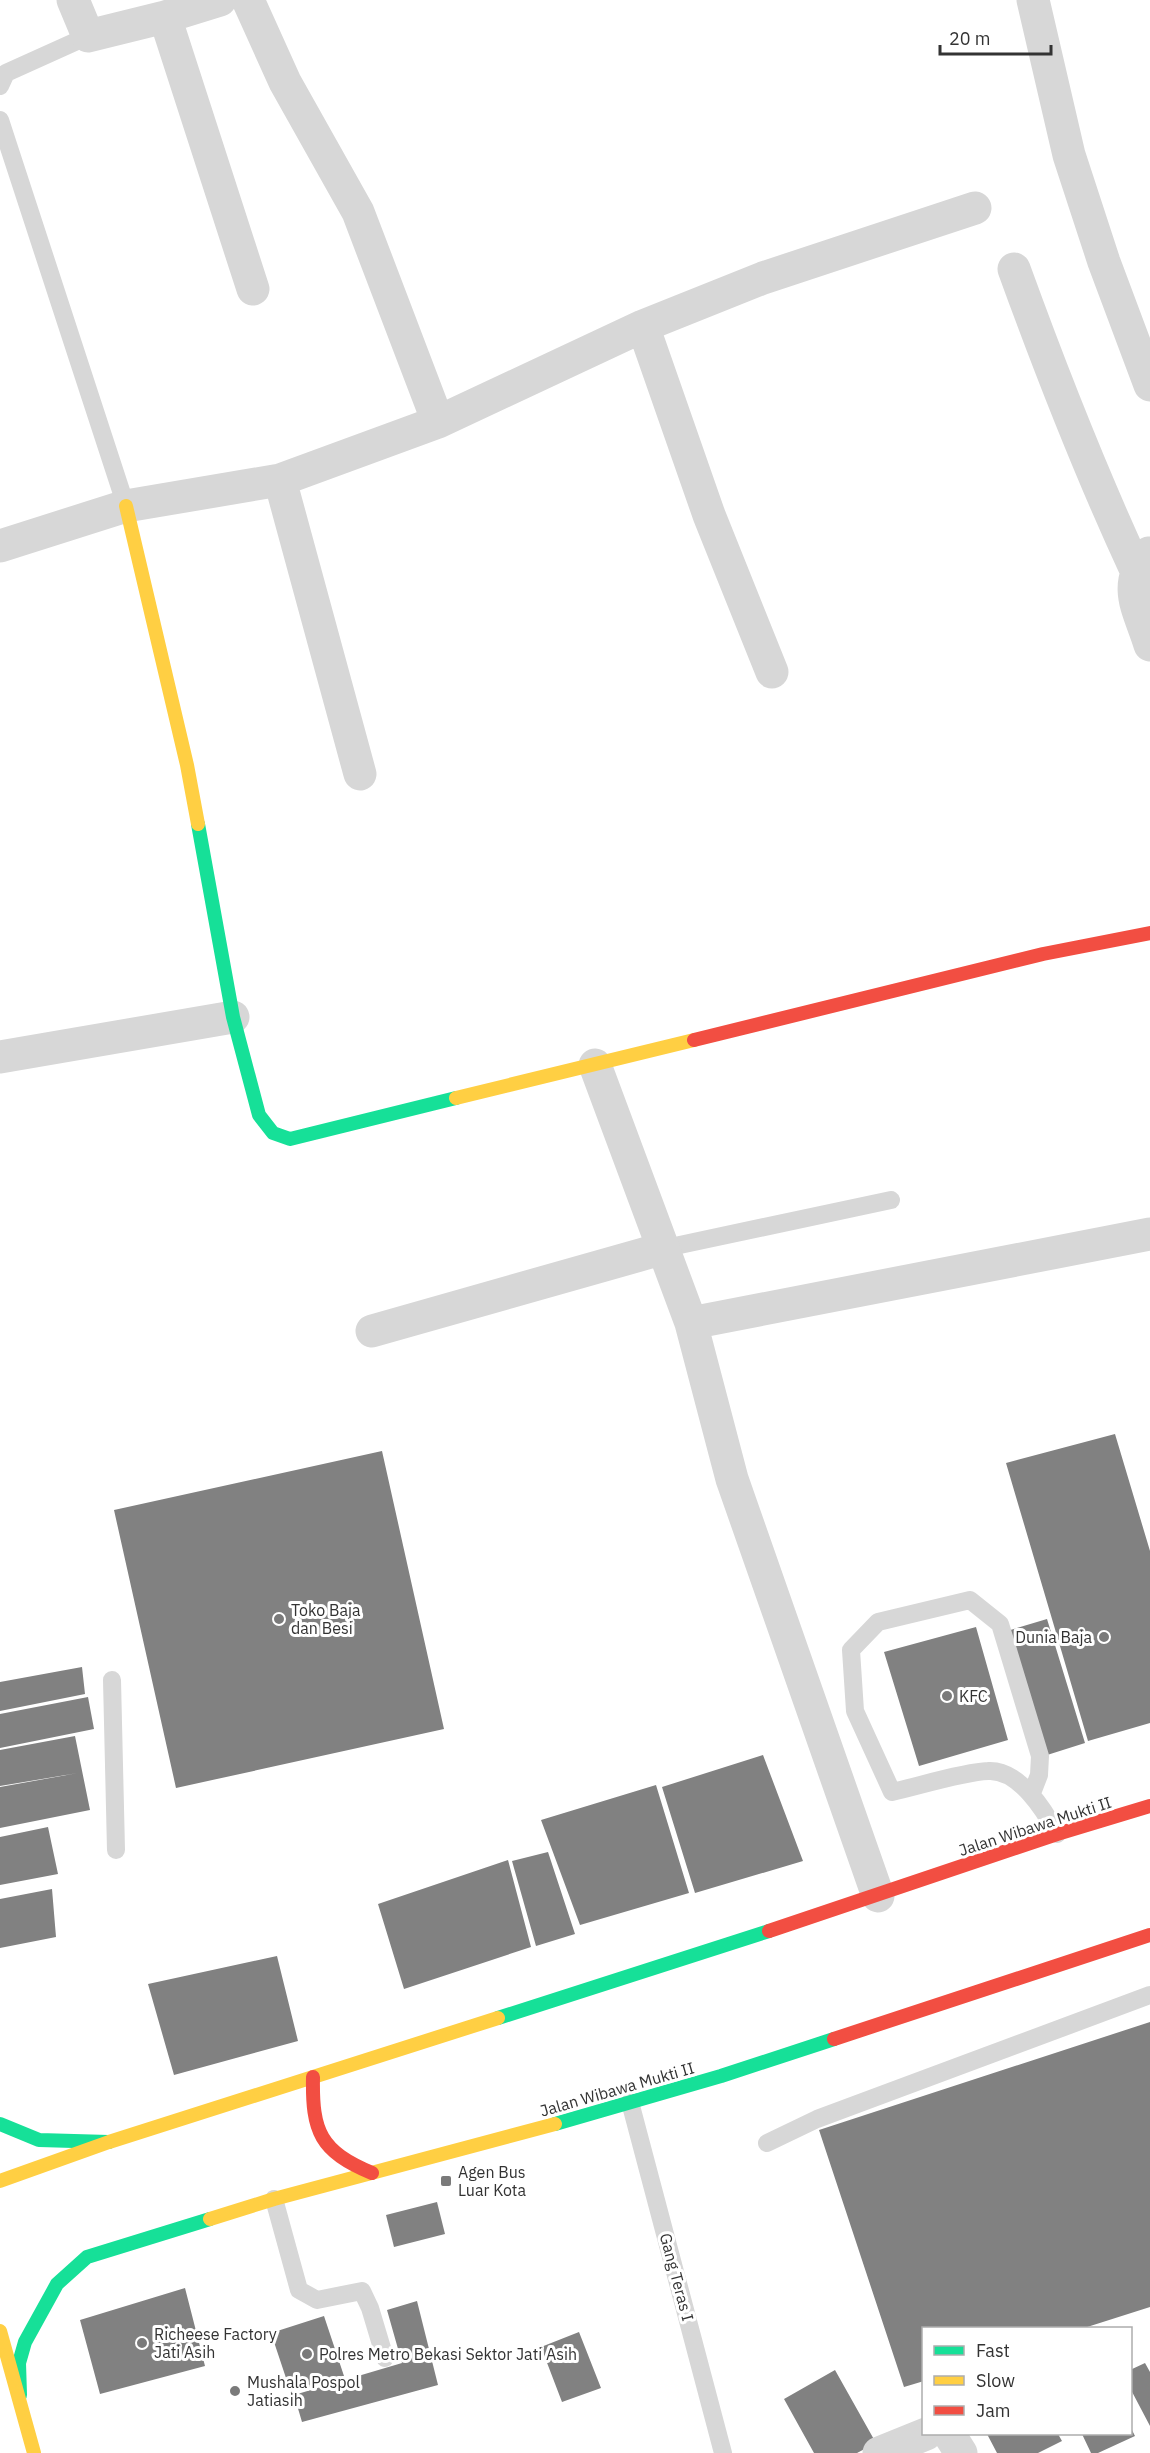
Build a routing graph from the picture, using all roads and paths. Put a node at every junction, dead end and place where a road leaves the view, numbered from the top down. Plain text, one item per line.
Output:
1 (73, 0) edge
2 (220, 0) edge
3 (248, 0) edge
4 (1032, 0) edge
5 (165, 17) junction
6 (88, 36) junction
7 (0, 86) edge
8 (0, 120) edge
9 (975, 208) dead end
10 (1014, 269) dead end
11 (253, 289) dead end
12 (643, 326) junction
13 (1150, 385) edge
14 (438, 422) junction
15 (280, 480) junction
16 (126, 506) junction
17 (0, 546) edge
18 (1143, 561) edge
19 (1150, 645) edge
20 (772, 672) dead end
21 (360, 774) dead end
22 (1150, 933) edge
23 (233, 1017) junction
24 (0, 1057) edge
25 (596, 1065) junction
26 (891, 1200) dead end
27 (1150, 1234) edge
28 (661, 1249) junction
29 (691, 1323) junction
30 (372, 1331) dead end
31 (112, 1680) dead end
32 (1032, 1794) junction
33 (1150, 1806) edge
34 (1057, 1834) junction
35 (116, 1850) dead end
36 (878, 1896) junction
37 (1150, 1935) edge
38 (1150, 1995) edge
39 (312, 2077) junction
40 (630, 2102) junction
41 (0, 2124) edge
42 (109, 2142) junction
43 (767, 2143) dead end
44 (372, 2173) junction
45 (0, 2181) edge
46 (274, 2199) junction
47 (0, 2331) edge
48 (385, 2358) dead end
49 (20, 2395) junction
50 (922, 2435) edge
51 (950, 2435) edge
52 (34, 2453) edge
53 (723, 2453) edge
54 (879, 2453) edge
55 (961, 2453) edge

1 - 6 street
2 - 5 street
3 - 14 street
4 - 13 street
5 - 6 street
5 - 11 street
6 - 7 lane
8 - 16 lane
9 - 12 street
10 - 18 street
12 - 14 street
12 - 20 street
14 - 15 street
15 - 16 street
15 - 21 street
16 - 17 street
16 - 23 main road
18 - 19 street
22 - 25 main road
23 - 24 street
23 - 25 main road
25 - 28 street
26 - 28 lane
27 - 29 street
28 - 29 street
28 - 30 street
29 - 36 street
31 - 35 lane
32 - 32 lane
32 - 34 lane
33 - 34 main road, Jalan Wibawa Mukti II
34 - 36 main road, Jalan Wibawa Mukti II
36 - 39 main road, Jalan Wibawa Mukti II
37 - 40 main road, Jalan Wibawa Mukti II
38 - 43 lane
39 - 42 main road, Jalan Wibawa Mukti II
39 - 44 main road
40 - 44 main road, Jalan Wibawa Mukti II
40 - 53 lane, Gang Teras I
41 - 42 main road
42 - 45 main road, Jalan Wibawa Mukti II
44 - 46 main road, Jalan Wibawa Mukti II
46 - 48 lane
46 - 49 main road, Jalan Wibawa Mukti II
47 - 49 main road
49 - 52 main road
50 - 54 street
51 - 55 street

